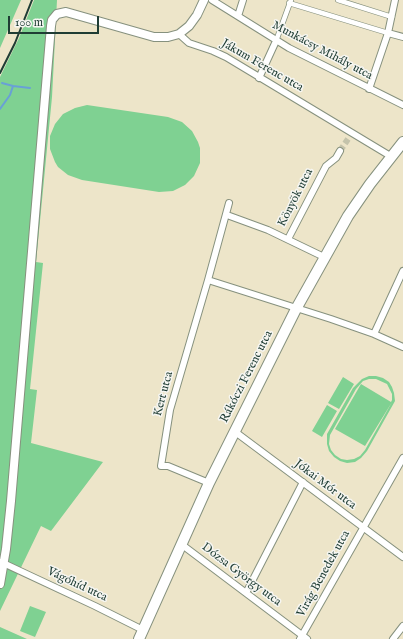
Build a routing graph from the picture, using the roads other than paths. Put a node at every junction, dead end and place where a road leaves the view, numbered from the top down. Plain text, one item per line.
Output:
1 (204, 0) edge
2 (212, 0) edge
3 (243, 0) edge
4 (338, 0) edge
5 (396, 0) edge
6 (290, 2) edge
7 (238, 16) junction
8 (392, 17) junction
9 (388, 33) junction
10 (179, 34) junction
11 (403, 37) edge
12 (276, 41) junction
13 (259, 78) junction
14 (369, 89) junction
15 (403, 105) edge
16 (351, 133) junction
17 (348, 139) tunnel mouth
18 (403, 142) edge
19 (340, 151) tunnel mouth
20 (392, 157) junction
21 (229, 203) dead end
22 (227, 215) junction
23 (288, 238) junction
24 (324, 257) junction
25 (403, 271) edge
26 (208, 280) junction
27 (296, 309) junction
28 (374, 334) junction
29 (403, 347) edge
30 (234, 431) junction
31 (403, 458) edge
32 (303, 482) junction
33 (209, 483) junction
34 (363, 528) junction
35 (181, 544) junction
36 (403, 557) edge
37 (2, 562) edge
38 (0, 584) edge
39 (246, 593) junction
40 (403, 626) edge
41 (141, 635) edge
42 (303, 638) edge
43 (393, 639) edge

1 - 10 street
2 - 7 street, Munkácsy Mihály utca
3 - 7 street
4 - 8 street
5 - 8 street
6 - 9 street
6 - 12 street
7 - 12 street, Munkácsy Mihály utca
8 - 9 street
9 - 11 street
9 - 14 street
10 - 13 street, Jákum Ferenc utca
10 - 37 street
12 - 13 street
12 - 14 street, Munkácsy Mihály utca
13 - 16 street, Jákum Ferenc utca
14 - 15 street, Munkácsy Mihály utca
16 - 17 street
16 - 20 street, Jákum Ferenc utca
18 - 20 main road, Rákóczi Ferenc utca
19 - 23 street, Könyök utca
20 - 24 main road, Rákóczi Ferenc utca
21 - 22 street, Kert utca
22 - 23 street, Könyök utca
22 - 26 street, Kert utca
23 - 24 street, Könyök utca
24 - 27 main road, Rákóczi Ferenc utca
25 - 28 street
26 - 27 street
26 - 33 street, Kert utca
27 - 28 street
27 - 30 main road, Rákóczi Ferenc utca
28 - 29 street
30 - 32 street, Jókai Mór utca
30 - 33 main road, Rákóczi Ferenc utca
31 - 34 street, Virág Benedek utca
32 - 34 street, Jókai Mór utca
32 - 39 street
33 - 35 main road, Rákóczi Ferenc utca
34 - 36 street, Jókai Mór utca
34 - 42 street, Virág Benedek utca
35 - 39 street, Dózsa György utca
35 - 41 main road, Rákóczi Ferenc utca
37 - 38 street
37 - 41 street, Vágóhíd utca
39 - 42 street, Dózsa György utca
40 - 43 street

